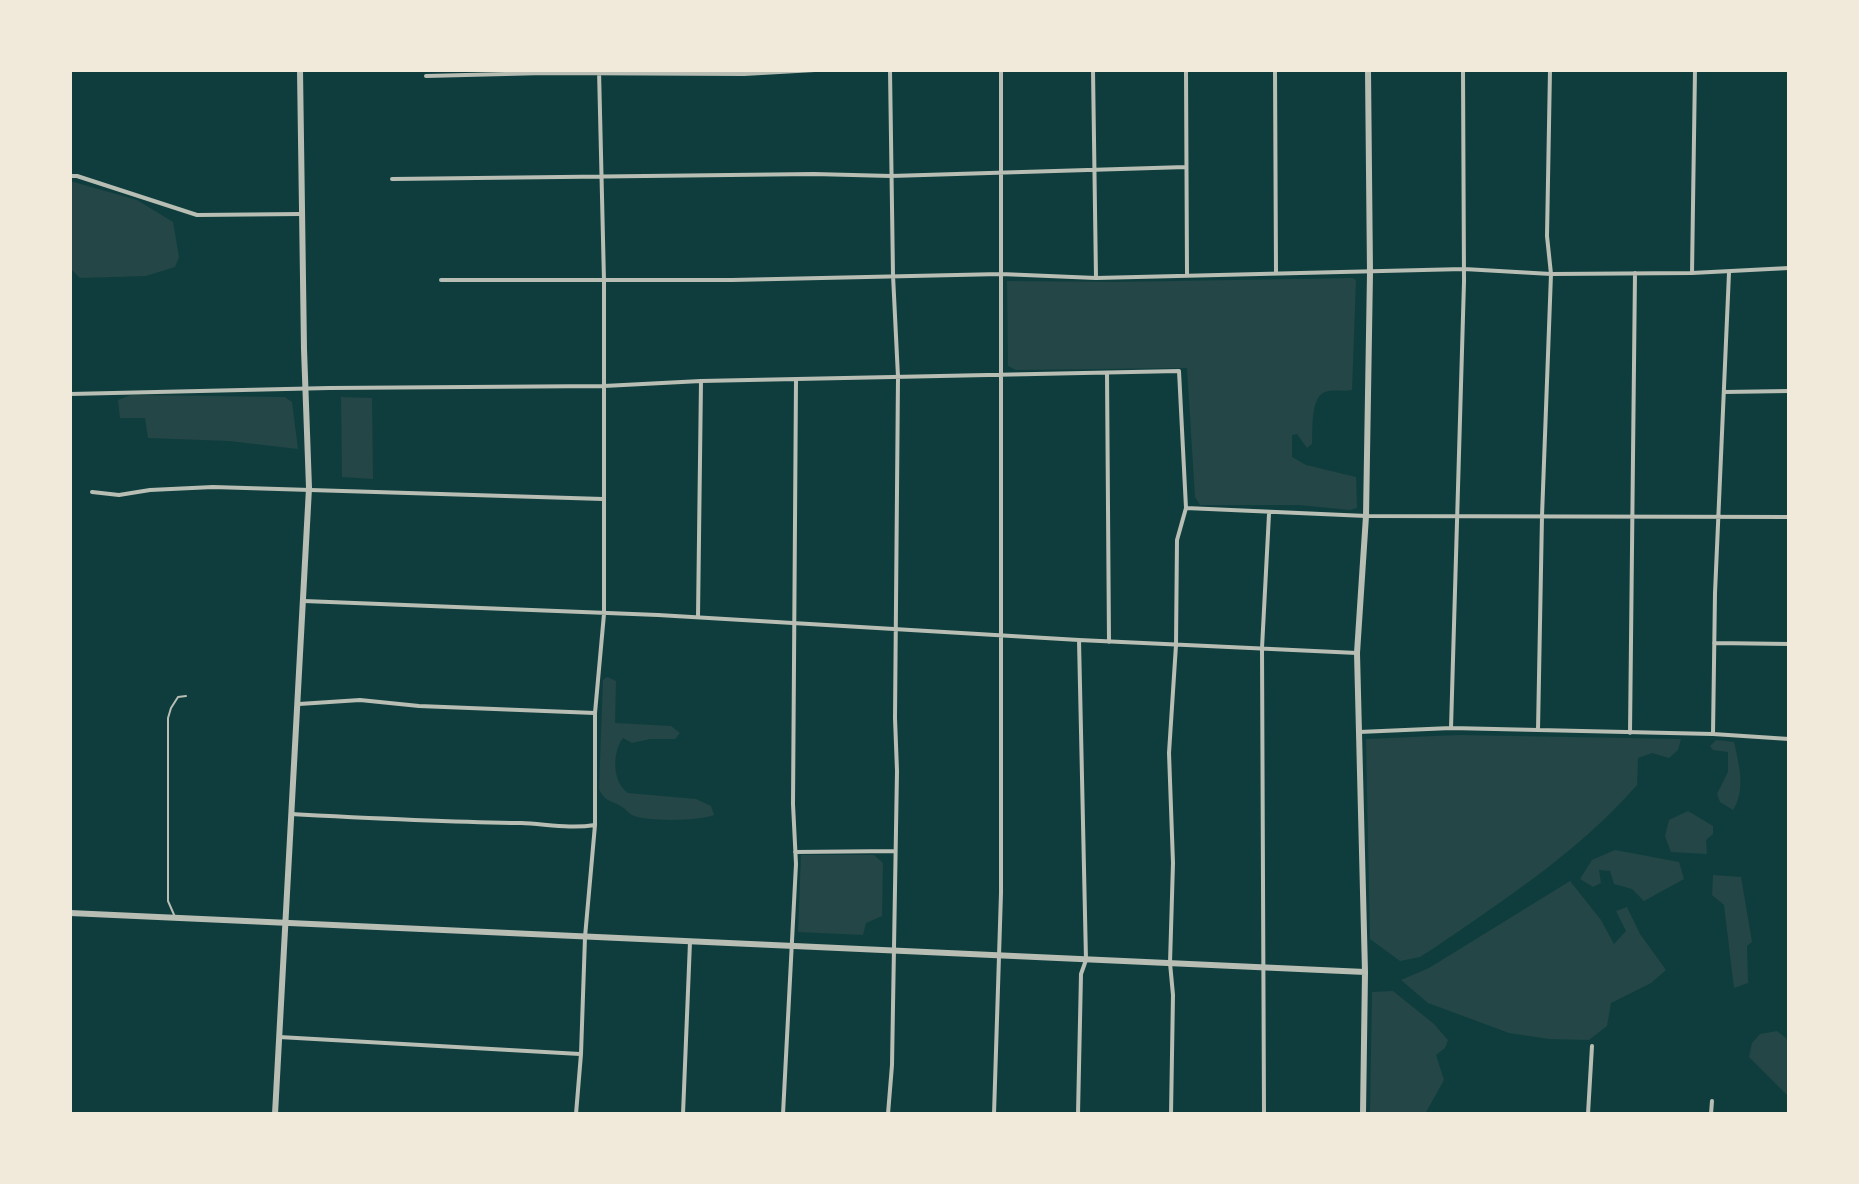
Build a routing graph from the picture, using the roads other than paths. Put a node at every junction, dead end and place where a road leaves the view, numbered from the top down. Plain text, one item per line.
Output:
1 (300, 70) edge
2 (815, 70) edge
3 (890, 70) edge
4 (905, 70) edge
5 (950, 70) edge
6 (1001, 70) edge
7 (1093, 70) edge
8 (1186, 70) edge
9 (1275, 70) edge
10 (1368, 70) edge
11 (1463, 70) edge
12 (1550, 70) edge
13 (1695, 70) edge
14 (599, 71) edge
15 (426, 76) dead end
16 (1186, 167) junction
17 (1001, 171) junction
18 (1095, 171) junction
19 (70, 176) edge
20 (891, 176) junction
21 (603, 177) junction
22 (392, 179) dead end
23 (301, 214) junction
24 (1789, 268) edge
25 (1464, 269) junction
26 (1729, 272) junction
27 (1276, 273) junction
28 (1370, 273) junction
29 (1635, 273) junction
30 (1692, 273) junction
31 (1001, 274) junction
32 (1187, 274) junction
33 (1551, 274) junction
34 (893, 275) junction
35 (1096, 278) junction
36 (441, 280) dead end
37 (604, 281) junction
38 (1107, 373) junction
39 (1002, 375) junction
40 (898, 377) junction
41 (796, 380) junction
42 (701, 381) junction
43 (604, 386) junction
44 (306, 388) junction
45 (1789, 391) edge
46 (1724, 392) junction
47 (70, 394) edge
48 (309, 488) junction
49 (92, 492) dead end
50 (603, 499) junction
51 (1186, 508) junction
52 (1269, 514) junction
53 (1459, 515) junction
54 (1366, 516) junction
55 (1542, 516) junction
56 (1718, 516) junction
57 (1634, 517) junction
58 (1789, 517) edge
59 (304, 601) junction
60 (604, 614) junction
61 (698, 617) junction
62 (793, 622) junction
63 (896, 628) junction
64 (999, 634) junction
65 (1079, 640) junction
66 (1109, 642) junction
67 (1714, 643) junction
68 (1789, 644) edge
69 (1176, 645) junction
70 (1262, 648) junction
71 (1357, 653) junction
72 (186, 696) dead end
73 (299, 704) junction
74 (595, 713) junction
75 (1451, 728) junction
76 (1538, 730) junction
77 (1359, 732) junction
78 (1630, 733) junction
79 (1713, 734) junction
80 (1789, 739) edge
81 (292, 814) junction
82 (595, 825) junction
83 (895, 851) junction
84 (795, 852) junction
85 (70, 913) edge
86 (176, 918) junction
87 (286, 924) junction
88 (585, 937) junction
89 (690, 942) junction
90 (793, 947) junction
91 (893, 951) junction
92 (1001, 956) junction
93 (1086, 960) junction
94 (1170, 963) junction
95 (1263, 968) junction
96 (1365, 972) junction
97 (279, 1037) junction
98 (1592, 1046) dead end
99 (581, 1054) junction
100 (1712, 1101) dead end
101 (275, 1114) edge
102 (576, 1114) edge
103 (683, 1114) edge
104 (783, 1114) edge
105 (888, 1114) edge
106 (994, 1114) edge
107 (1078, 1114) edge
108 (1171, 1114) edge
109 (1264, 1114) edge
110 (1363, 1114) edge
111 (1588, 1114) edge
112 (1711, 1114) edge

1 - 23 street
2 - 14 street
3 - 20 street
4 - 5 street
6 - 17 street
7 - 18 street
8 - 16 street
9 - 27 street
10 - 28 street
11 - 25 street
12 - 33 street
13 - 30 street
14 - 15 street
14 - 21 street
16 - 18 street
16 - 32 street
17 - 18 street
17 - 20 street
17 - 31 street
18 - 35 street
19 - 23 street
20 - 21 street
20 - 34 street
21 - 22 street
21 - 37 street
23 - 44 street
24 - 26 street
25 - 28 street
25 - 33 street
25 - 53 street
26 - 30 street
26 - 46 street
27 - 28 street
27 - 32 street
28 - 54 street
29 - 30 street
29 - 33 street
29 - 57 street
31 - 34 street
31 - 35 street
31 - 39 street
32 - 35 street
33 - 55 street
34 - 37 street
34 - 40 street
36 - 37 street
37 - 43 street
38 - 39 street
38 - 51 street
38 - 66 street
39 - 40 street
39 - 64 street
40 - 41 street
40 - 63 street
41 - 42 street
41 - 62 street
42 - 43 street
42 - 61 street
43 - 44 street
43 - 50 street
44 - 47 street
44 - 48 street
45 - 46 street
46 - 56 street
48 - 49 street
48 - 50 street
48 - 59 street
50 - 60 street
51 - 52 street
51 - 69 street
52 - 54 street
52 - 70 street
53 - 54 street
53 - 55 street
53 - 75 street
54 - 71 street
55 - 57 street
55 - 76 street
56 - 57 street
56 - 58 street
56 - 67 street
57 - 78 street
59 - 60 street
59 - 73 street
60 - 61 street
60 - 74 street
61 - 62 street
62 - 63 street
62 - 84 street
63 - 64 street
63 - 83 street
64 - 65 street
64 - 92 street
65 - 66 street
65 - 93 street
66 - 69 street
67 - 68 street
67 - 79 street
69 - 70 street
69 - 94 street
70 - 71 street
70 - 95 street
71 - 77 street
72 - 86 lane
73 - 74 street
73 - 81 street
74 - 82 street
75 - 76 street
75 - 77 street
76 - 78 street
77 - 96 street
78 - 79 street
79 - 80 street
81 - 82 street
81 - 87 street
82 - 88 street
83 - 84 street
83 - 91 street
84 - 90 street
85 - 86 street
86 - 87 street
87 - 88 street
87 - 97 street
88 - 89 street
88 - 99 street
89 - 90 street
89 - 103 street
90 - 91 street
90 - 104 street
91 - 92 street
91 - 105 street
92 - 93 street
92 - 106 street
93 - 94 street
93 - 107 street
94 - 95 street
94 - 108 street
95 - 96 street
95 - 109 street
96 - 110 street
97 - 99 street
97 - 101 street
98 - 111 street
99 - 102 street
100 - 112 street

